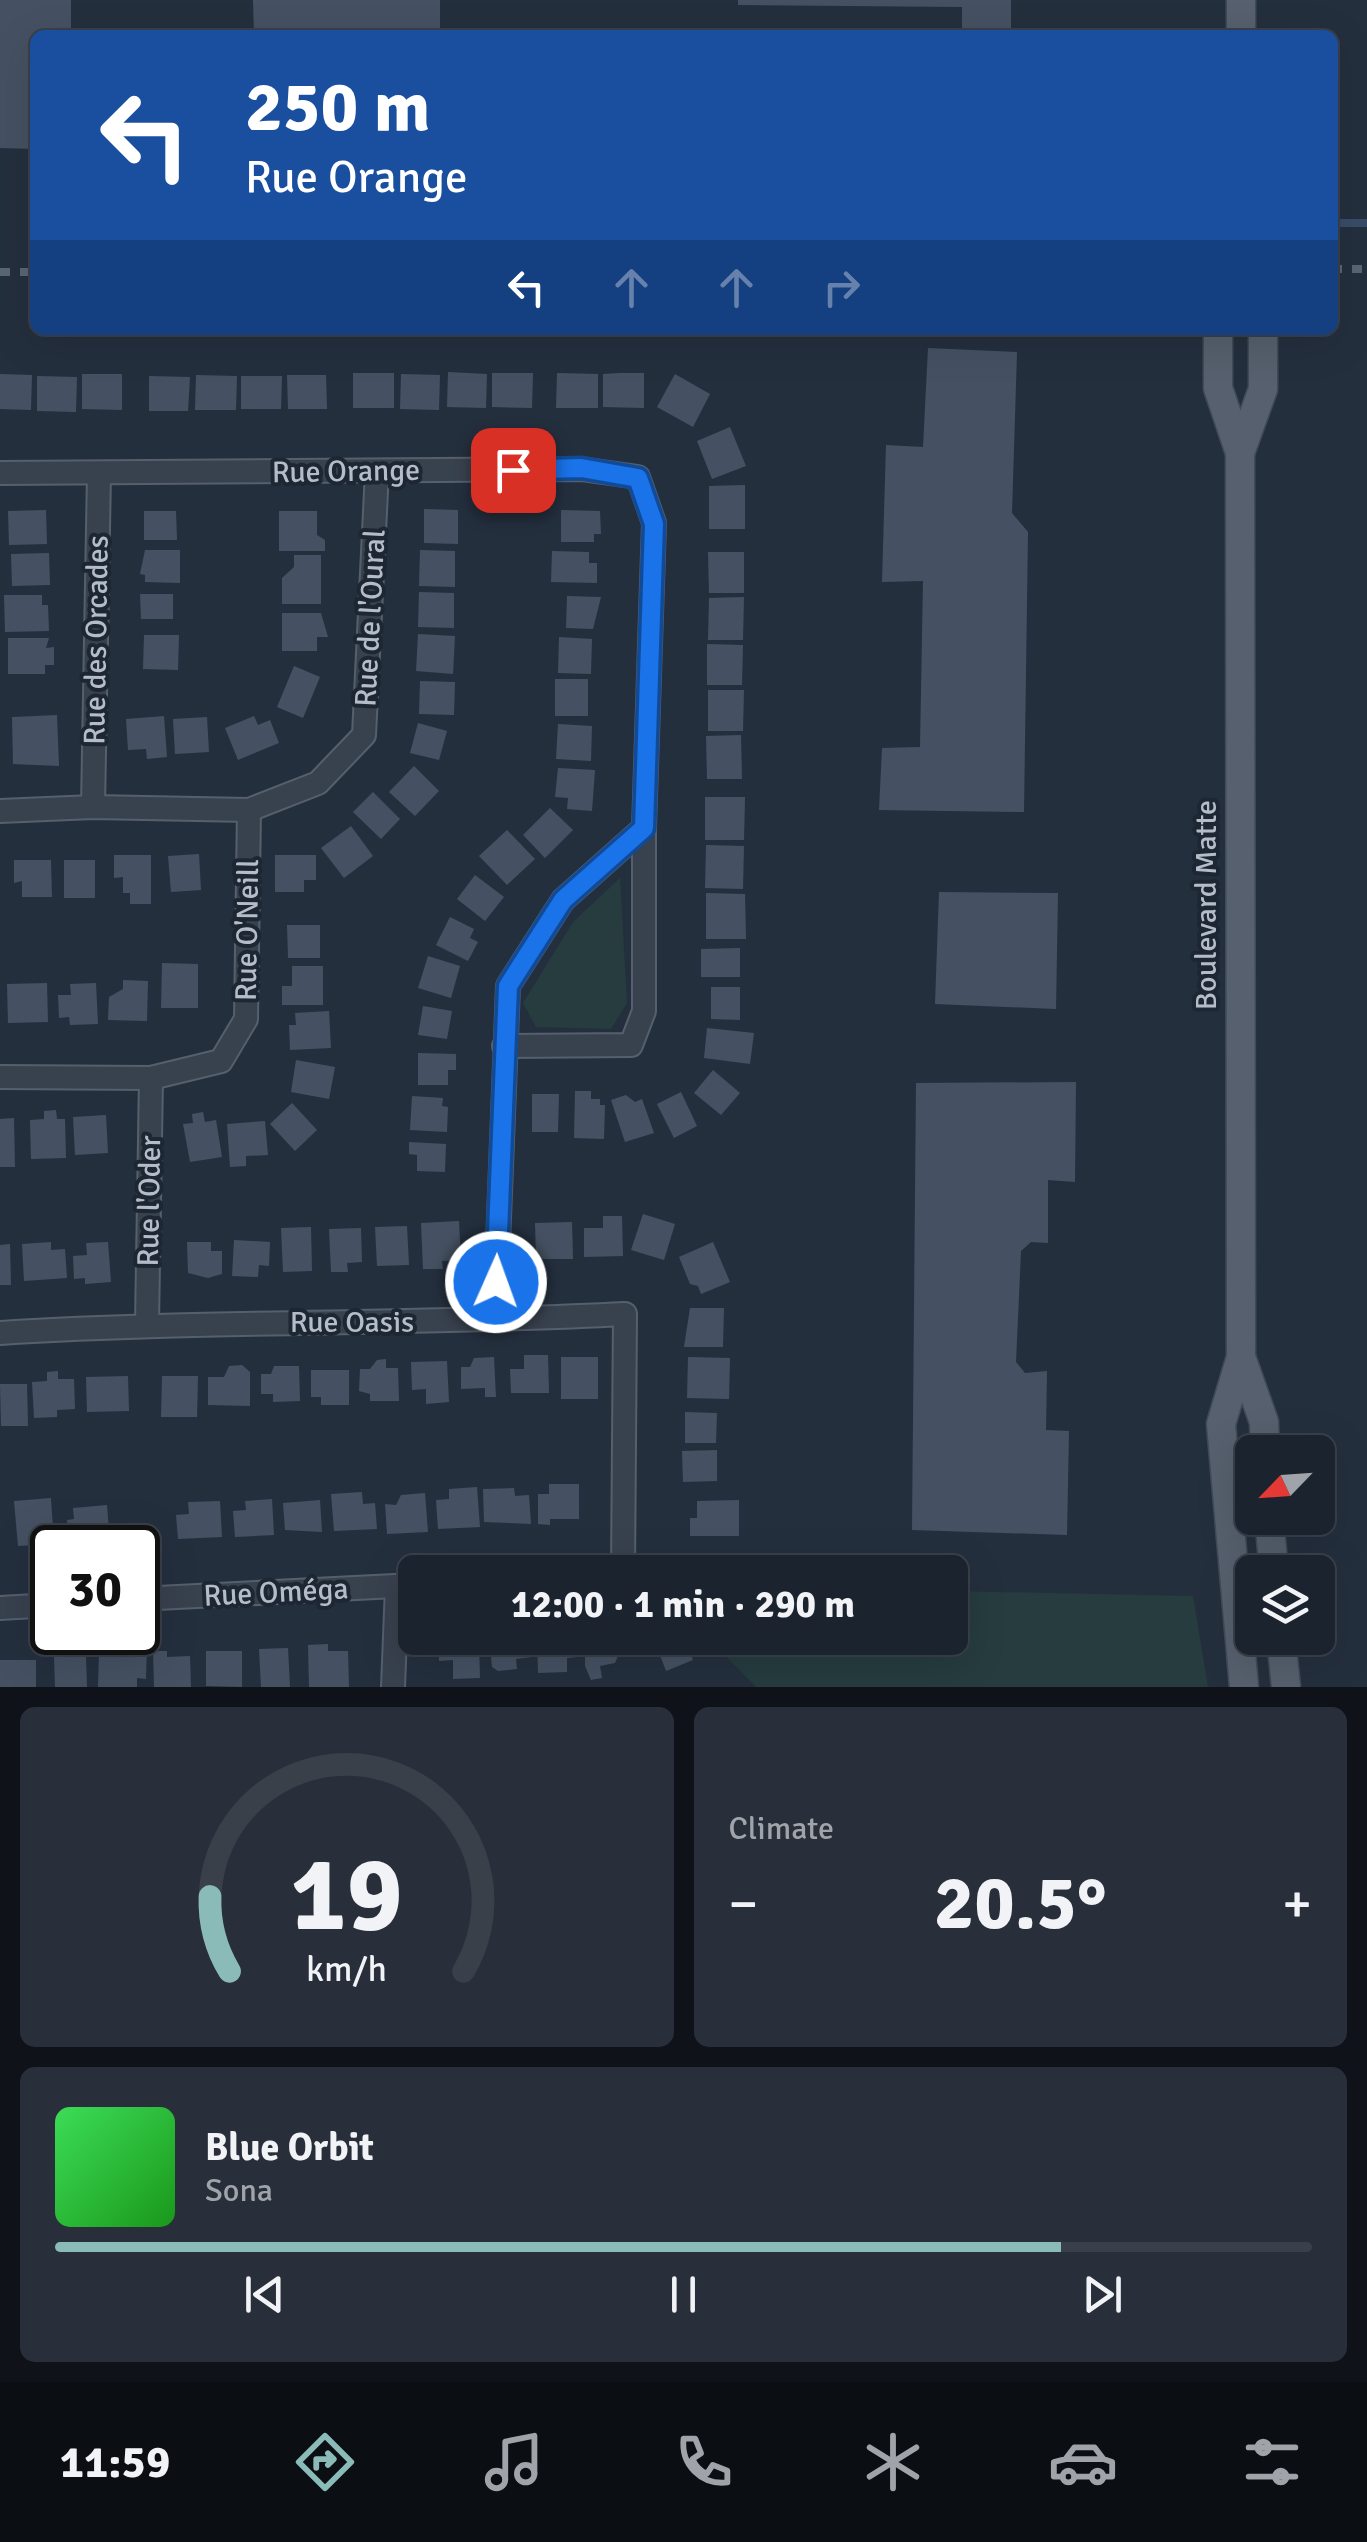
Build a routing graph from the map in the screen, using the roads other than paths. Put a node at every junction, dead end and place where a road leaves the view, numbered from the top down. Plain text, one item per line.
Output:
1 (1241, 0) edge
2 (1241, 30) edge
3 (1218, 335) edge
4 (1263, 335) edge
5 (1240, 453) junction
6 (377, 471) junction
7 (0, 473) edge
8 (99, 473) junction
9 (93, 807) junction
10 (249, 810) junction
11 (0, 811) edge
12 (644, 828) junction
13 (504, 1046) junction
14 (0, 1078) edge
15 (151, 1078) junction
16 (495, 1321) junction
17 (147, 1324) junction
18 (0, 1332) edge
19 (1241, 1357) junction
20 (1264, 1435) edge
21 (623, 1555) edge
22 (398, 1586) edge
23 (160, 1598) edge
24 (30, 1606) edge
25 (0, 1608) edge
26 (398, 1648) edge
27 (1283, 1655) edge
28 (393, 1687) edge
29 (1244, 1687) edge
30 (1286, 1687) edge

1 - 2 main road
3 - 5 main road, Boulevard Matte
4 - 5 main road, Boulevard Matte
5 - 19 main road, Boulevard Matte
6 - 8 street, Rue Orange
6 - 10 street, Rue de l'Oural
6 - 12 street, Rue Orange
7 - 8 street, Rue Orange
8 - 9 street, Rue des Orcades
9 - 10 street, Rue de l'Oural
9 - 11 street, Rue de l'Oural
10 - 15 street, Rue O'Neill
12 - 13 street
12 - 13 street, Rue Orange
13 - 16 street
14 - 15 street, Rue O'Neill
15 - 17 street, Rue l'Oder
16 - 17 street, Rue Oasis
16 - 21 street, Rue Oasis
17 - 18 street, Rue Oasis
19 - 20 main road, Boulevard Matte
19 - 29 main road, Boulevard Matte
22 - 23 street, Rue Oméga
24 - 25 street
26 - 28 street
27 - 30 main road

